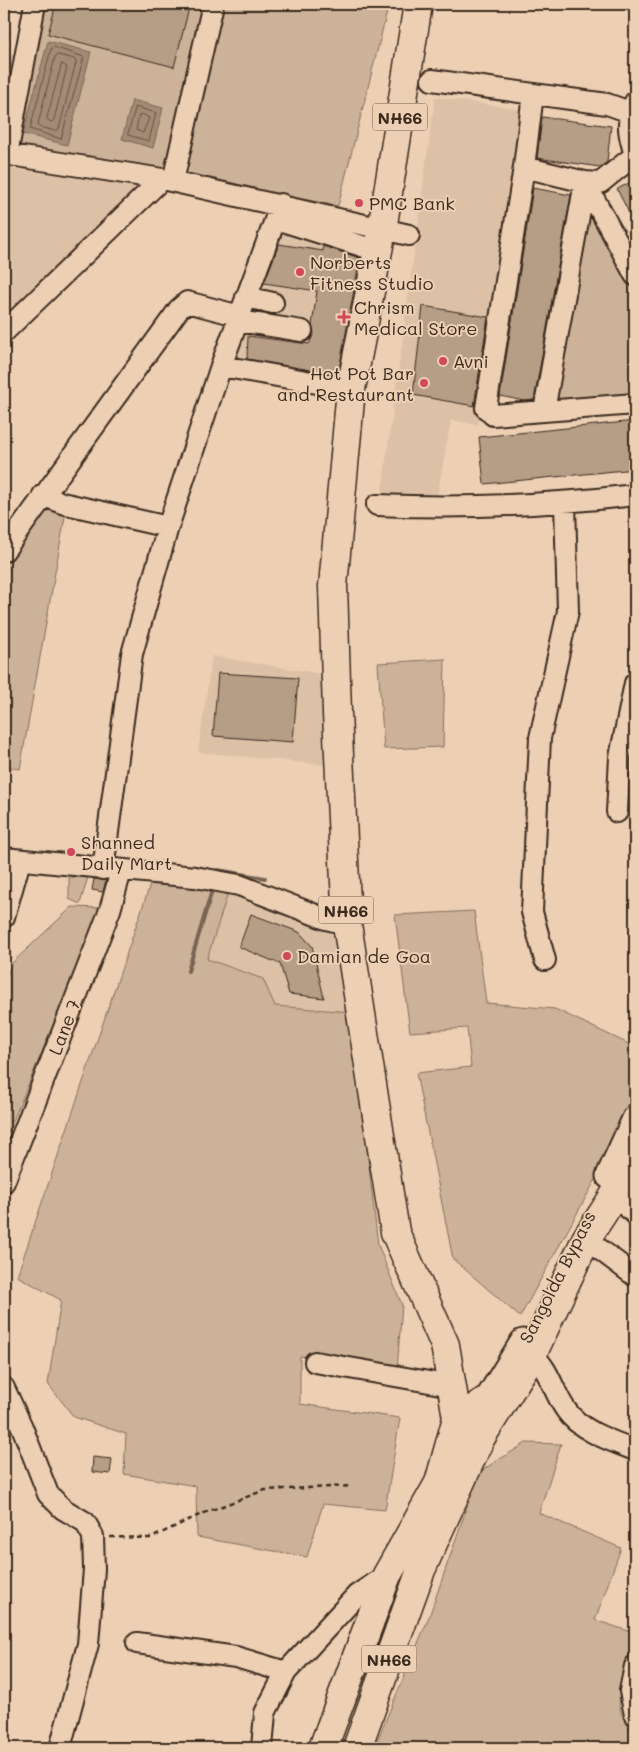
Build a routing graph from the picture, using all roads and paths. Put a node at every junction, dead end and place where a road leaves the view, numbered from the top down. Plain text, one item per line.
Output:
1 (35, 4) edge
2 (213, 4) edge
3 (418, 4) edge
4 (432, 80) dead end
5 (533, 94) junction
6 (634, 110) edge
7 (5, 154) edge
8 (635, 155) edge
9 (524, 167) junction
10 (168, 180) junction
11 (585, 182) junction
12 (278, 212) junction
13 (409, 235) dead end
14 (373, 238) junction
15 (635, 275) edge
16 (273, 303) dead end
17 (242, 311) junction
18 (302, 331) dead end
19 (4, 332) edge
20 (221, 366) junction
21 (351, 389) junction
22 (635, 404) edge
23 (544, 411) junction
24 (43, 494) junction
25 (635, 494) edge
26 (565, 503) junction
27 (377, 505) dead end
28 (168, 527) junction
29 (4, 551) edge
30 (635, 683) edge
31 (617, 812) dead end
32 (12, 859) edge
33 (112, 870) junction
34 (4, 917) edge
35 (347, 924) junction
36 (545, 960) dead end
37 (635, 1119) edge
38 (635, 1151) edge
39 (4, 1182) edge
40 (614, 1196) junction
41 (635, 1214) edge
42 (586, 1239) junction
43 (635, 1276) edge
44 (532, 1355) junction
45 (314, 1362) dead end
46 (452, 1386) junction
47 (4, 1388) edge
48 (457, 1418) junction
49 (480, 1439) junction
50 (635, 1450) edge
51 (352, 1486) dead end
52 (93, 1536) junction
53 (387, 1575) junction
54 (137, 1643) dead end
55 (635, 1666) edge
56 (286, 1672) junction
57 (635, 1715) edge
58 (60, 1748) edge
59 (262, 1748) edge
60 (323, 1748) edge
61 (357, 1748) edge

1 - 7 street
2 - 10 street
3 - 14 highway, NH66
4 - 5 street
5 - 6 street
5 - 9 street
6 - 8 street
7 - 10 street
8 - 11 street
9 - 11 street
9 - 23 street
10 - 12 street
10 - 19 street
11 - 15 street
11 - 23 street
12 - 14 street
12 - 17 street, Lane 7
13 - 14 street
14 - 21 highway, NH66
16 - 17 street
17 - 18 street
17 - 20 street, Lane 7
17 - 24 street
20 - 21 street
20 - 28 street, Lane 7
21 - 35 highway, NH66
22 - 23 street
24 - 28 street
24 - 29 street
25 - 26 street
26 - 27 street
26 - 36 street
28 - 33 street, Lane 7
30 - 31 street
32 - 33 street
32 - 34 street
33 - 35 street
33 - 39 street, Lane 7
35 - 46 highway, NH66
37 - 48 main road, Sangolda Bypass
38 - 40 highway, Sangolda Bypass
40 - 41 street
40 - 42 highway, Sangolda Bypass
42 - 43 street
42 - 44 highway, Sangolda Bypass
44 - 49 highway, Sangolda Bypass
44 - 50 street
45 - 46 street
46 - 48 highway, NH66
47 - 52 street
48 - 49 highway
48 - 53 highway
49 - 61 highway, NH66
51 - 52 path
52 - 58 street
53 - 56 street
53 - 60 highway
54 - 56 street
55 - 57 street
56 - 59 street

